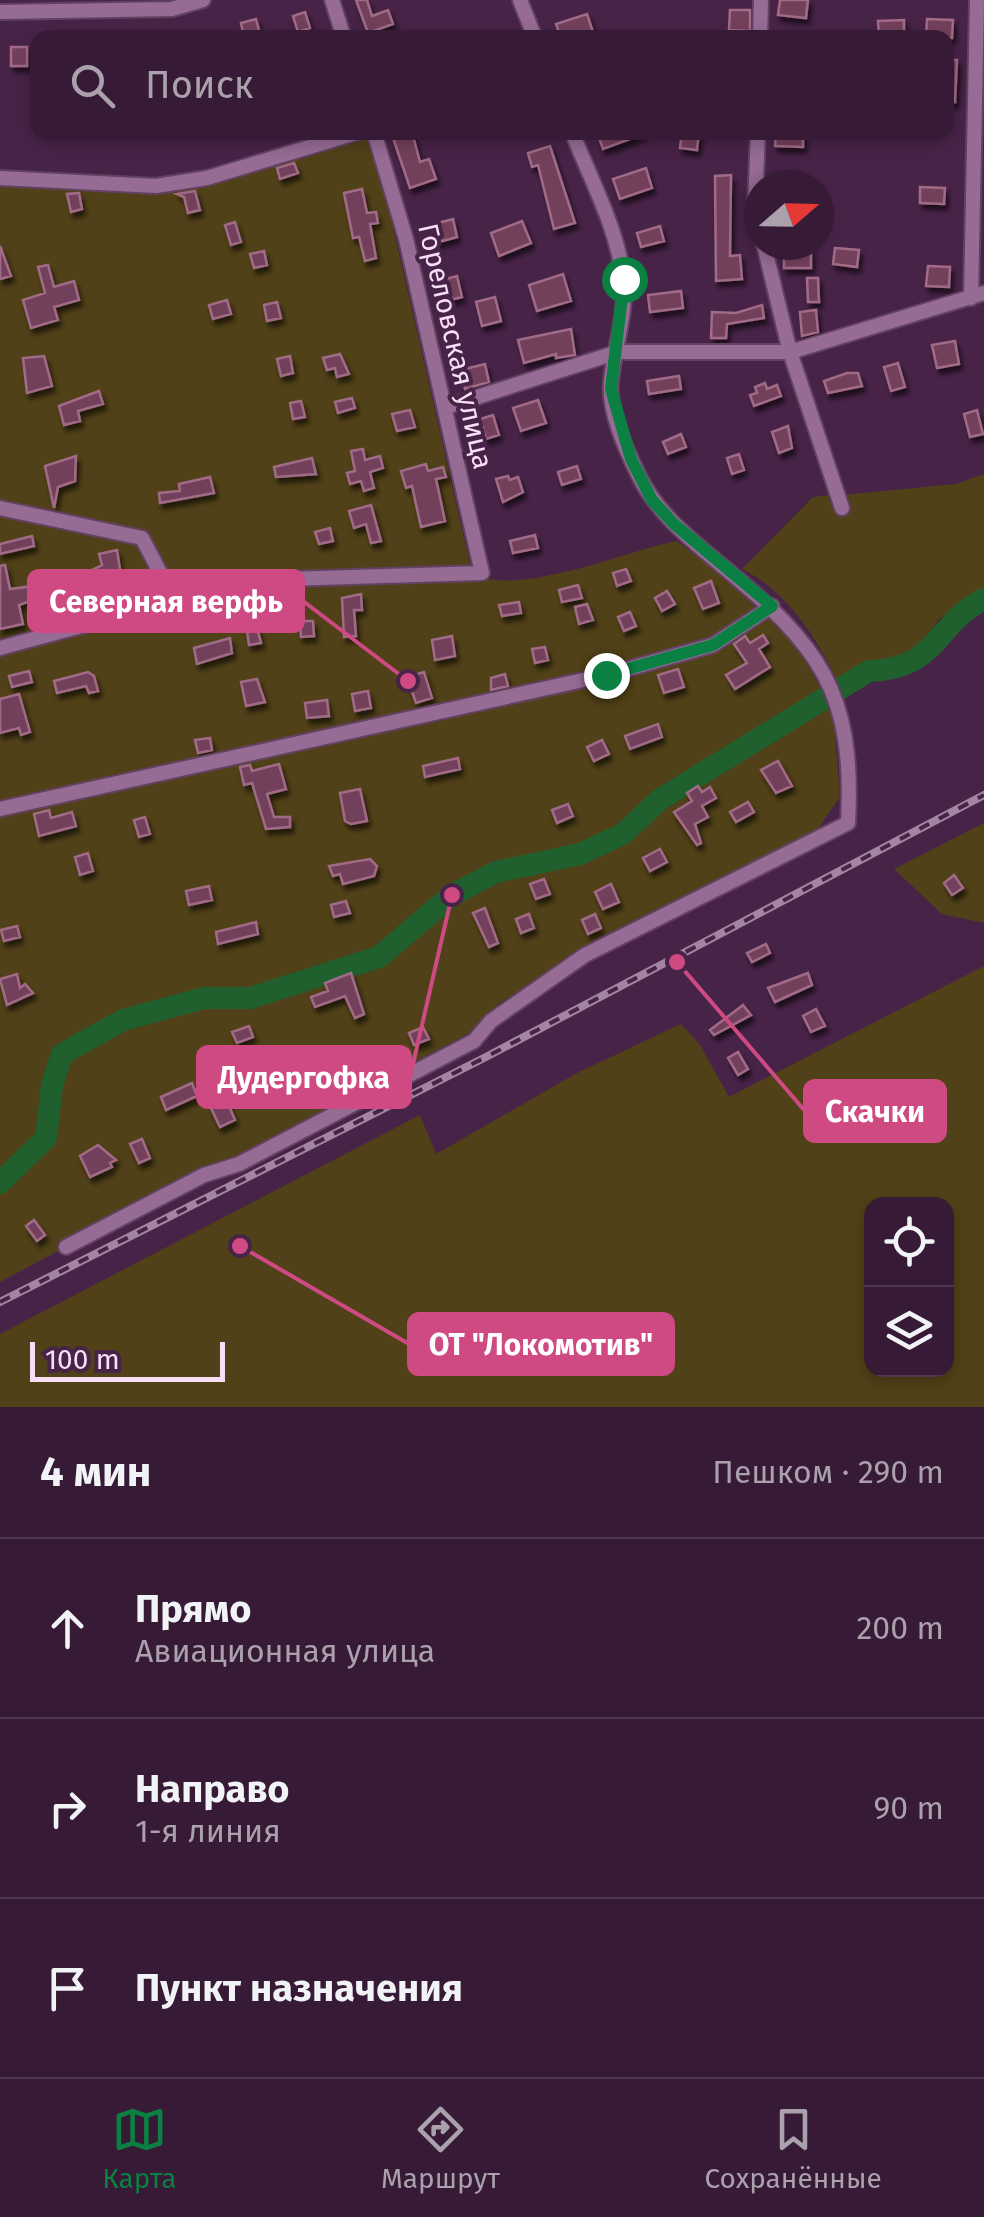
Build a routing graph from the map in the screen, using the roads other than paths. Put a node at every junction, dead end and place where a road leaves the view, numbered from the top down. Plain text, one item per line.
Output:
1 (202, 0) edge
2 (332, 0) edge
3 (520, 0) edge
4 (760, 0) edge
5 (977, 0) edge
6 (0, 12) edge
7 (341, 30) edge
8 (532, 30) edge
9 (760, 30) edge
10 (333, 140) edge
11 (376, 140) edge
12 (575, 140) edge
13 (758, 140) edge
14 (756, 170) edge
15 (0, 178) edge
16 (768, 260) edge
17 (977, 296) edge
18 (618, 352) junction
19 (790, 352) junction
20 (446, 407) junction
21 (0, 508) edge
22 (842, 508) dead end
23 (176, 603) junction
24 (772, 606) junction
25 (0, 648) edge
26 (0, 809) edge
27 (66, 1247) dead end

1 - 6 street
2 - 7 street
3 - 8 street
4 - 9 street
5 - 17 street
10 - 15 street
11 - 20 street, Гореловская улица
12 - 18 street
13 - 14 street
16 - 19 street
17 - 19 street
18 - 19 street
18 - 20 street
18 - 24 street
19 - 22 street
20 - 23 street, Гореловская улица
21 - 23 street
23 - 25 street
24 - 26 street
24 - 27 street

